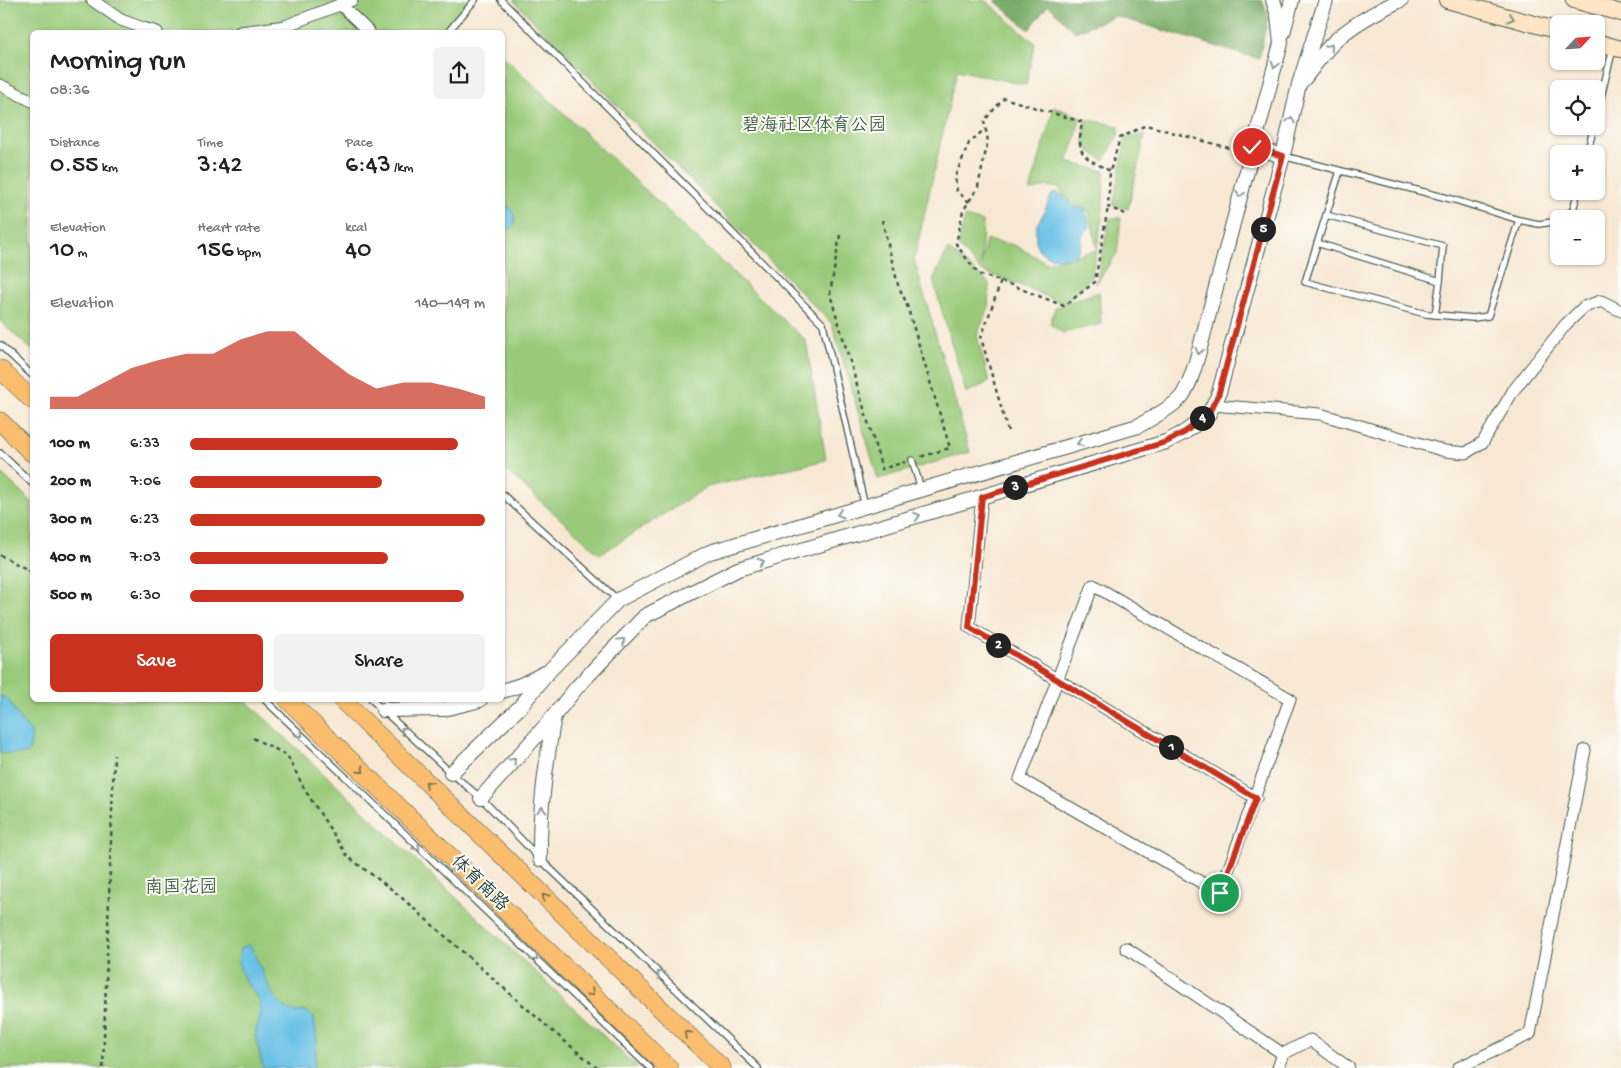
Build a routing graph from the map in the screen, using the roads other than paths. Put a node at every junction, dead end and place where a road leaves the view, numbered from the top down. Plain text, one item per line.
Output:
1 (92, 0) edge
2 (352, 0) edge
3 (474, 0) edge
4 (501, 0) edge
5 (1273, 0) edge
6 (1292, 0) edge
7 (1326, 0) edge
8 (1401, 0) edge
9 (1447, 0) edge
10 (1574, 0) edge
11 (340, 4) junction
12 (1621, 13) edge
13 (1550, 29) edge
14 (141, 30) edge
15 (255, 30) edge
16 (367, 30) edge
17 (450, 30) edge
18 (1281, 44) junction
19 (1617, 48) edge
20 (1299, 84) junction
21 (0, 85) edge
22 (1605, 87) edge
23 (30, 100) edge
24 (1246, 149) junction
25 (1283, 156) junction
26 (1340, 171) junction
27 (1326, 215) junction
28 (1519, 220) junction
29 (1550, 222) edge
30 (1317, 243) junction
31 (1440, 281) junction
32 (1621, 311) edge
33 (1435, 315) junction
34 (0, 345) edge
35 (0, 369) edge
36 (30, 373) edge
37 (30, 398) edge
38 (1213, 406) junction
39 (0, 422) edge
40 (30, 451) edge
41 (0, 453) edge
42 (912, 460) road end
43 (30, 481) edge
44 (921, 490) junction
45 (505, 497) edge
46 (982, 497) junction
47 (865, 507) junction
48 (618, 600) junction
49 (550, 670) junction
50 (1056, 679) junction
51 (505, 690) edge
52 (267, 702) edge
53 (290, 702) edge
54 (344, 702) edge
55 (374, 702) edge
56 (472, 702) edge
57 (383, 710) junction
58 (554, 715) junction
59 (1585, 750) dead end
60 (451, 773) junction
61 (481, 798) junction
62 (1256, 798) junction
63 (540, 859) junction
64 (1126, 948) dead end
65 (1283, 1054) junction
66 (650, 1068) edge
67 (669, 1068) edge
68 (722, 1068) edge
69 (758, 1068) edge
70 (1278, 1068) edge
71 (1348, 1068) edge
72 (1458, 1068) edge

1 - 14 street
2 - 11 street
3 - 17 lane
4 - 47 lane
5 - 18 street
6 - 18 street
7 - 20 street
20 -> 8 street
9 -> 13 main road
10 - 12 main road
11 - 15 street
11 - 16 street
18 -> 24 street
19 - 22 lane
25 -> 20 street
21 - 23 street
24 - 25 street
24 -> 44 street
25 - 26 lane
25 - 38 street
26 - 27 lane
26 - 28 lane
27 - 30 lane
27 - 31 lane
28 - 29 lane
28 - 33 lane
30 - 31 lane
30 - 33 lane
31 - 33 lane
32 - 38 street
34 - 36 lane
35 - 37 main road
38 - 46 street
39 - 40 main road
41 - 43 lane
42 - 44 lane
44 - 47 street
45 - 48 lane
46 - 50 street
58 -> 46 street
47 -> 48 street
48 - 49 street
49 - 51 street
49 - 60 street
50 - 62 street
50 - 62 street
50 - 62 street
52 -> 66 lane
53 -> 67 main road, 体育南路
68 -> 54 main road, 体育南路
55 - 57 lane
56 - 57 street
60 -> 57 lane
61 -> 58 street
63 -> 58 street
59 - 72 street
60 - 61 lane
61 - 63 lane
69 -> 63 lane
64 - 65 street
65 - 70 street
65 - 71 street

